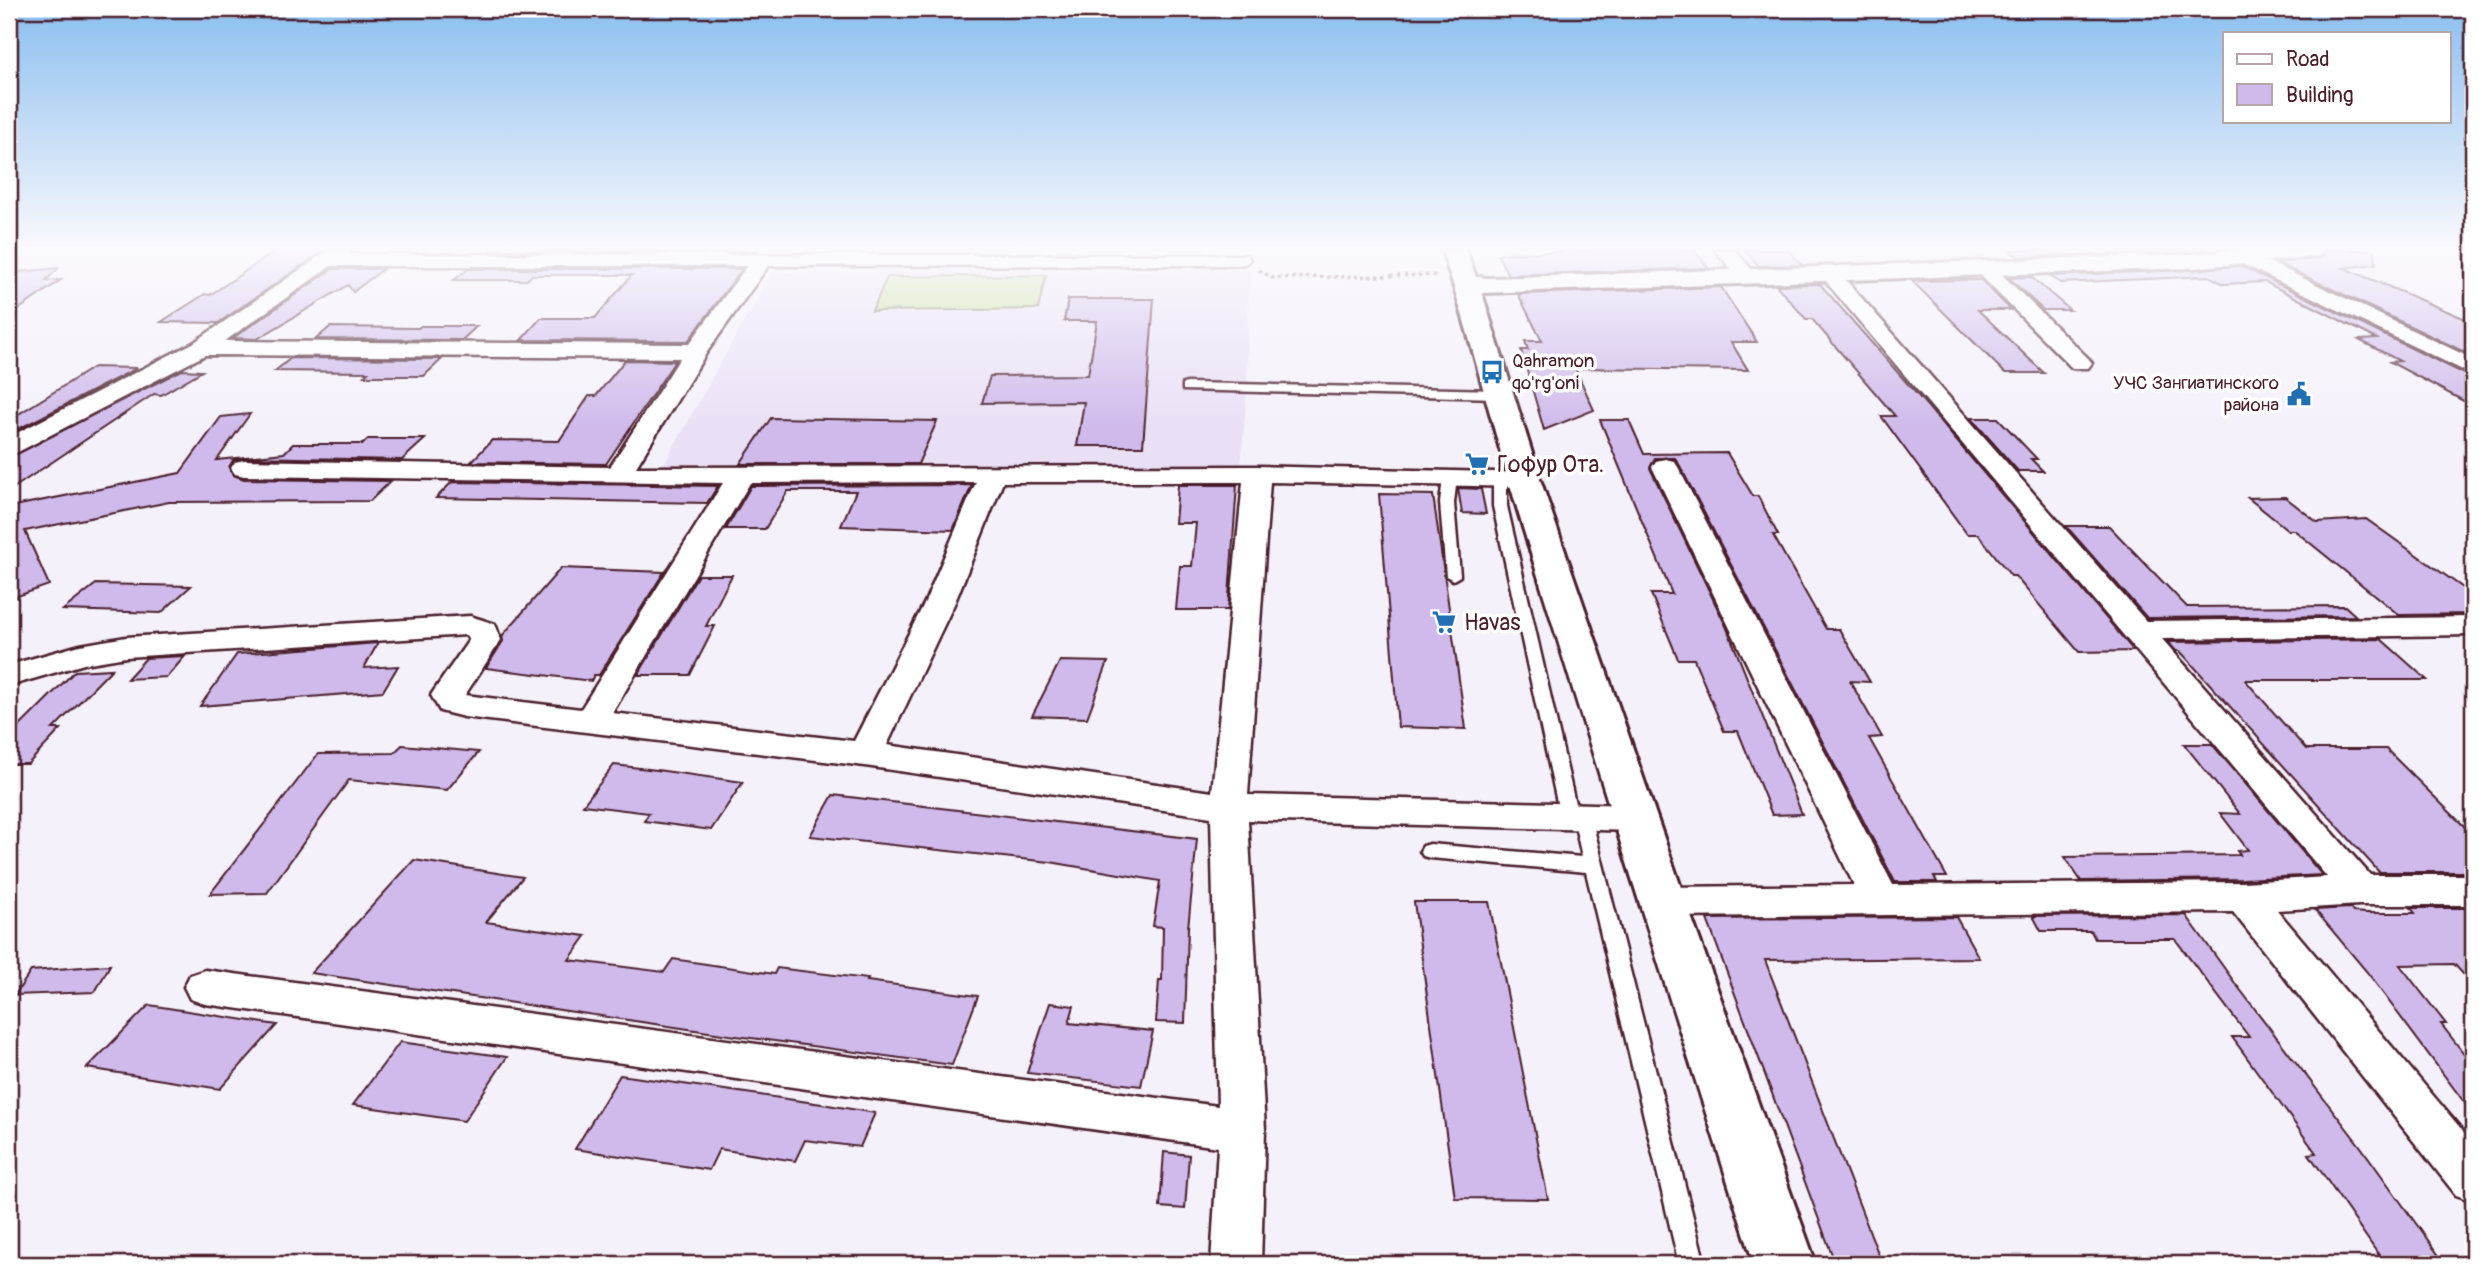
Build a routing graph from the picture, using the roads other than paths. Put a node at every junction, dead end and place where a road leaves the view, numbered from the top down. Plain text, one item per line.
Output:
1 (256, 309) edge
2 (726, 309) edge
3 (1474, 309) edge
4 (1861, 309) edge
5 (2026, 309) edge
6 (2353, 309) edge
7 (201, 348) junction
8 (696, 351) junction
9 (2080, 363) dead end
10 (2473, 368) edge
11 (1187, 387) dead end
12 (1499, 394) junction
13 (9, 447) edge
14 (1665, 467) dead end
15 (244, 468) dead end
16 (993, 474) junction
17 (1258, 474) junction
18 (618, 475) junction
19 (741, 475) junction
20 (1450, 478) junction
21 (1512, 479) junction
22 (1453, 576) dead end
23 (2473, 626) edge
24 (2137, 630) junction
25 (9, 676) edge
26 (590, 721) junction
27 (865, 754) junction
28 (1229, 807) junction
29 (1575, 816) junction
30 (1634, 818) junction
31 (1430, 852) dead end
32 (1591, 864) junction
33 (2360, 890) junction
34 (2473, 890) edge
35 (2243, 897) junction
36 (1881, 900) junction
37 (1662, 902) junction
38 (205, 987) dead end
39 (1242, 1130) junction
40 (2473, 1179) edge
41 (1236, 1264) edge
42 (1692, 1264) edge
43 (1785, 1264) edge

1 - 7 street
2 - 8 street
3 - 12 main road
4 - 24 street
5 - 9 street
6 - 10 street
7 - 8 street
7 - 13 street
8 - 18 street
11 - 12 lane
12 - 21 main road
14 - 36 street
15 - 18 street
16 - 17 street
16 - 19 street
16 - 27 street
17 - 20 street
17 - 28 street
18 - 19 street
19 - 26 street
20 - 21 street
20 - 22 lane
21 - 29 lane
21 - 30 main road
23 - 24 street
24 - 33 street
25 - 26 street
26 - 27 street
27 - 28 street
28 - 29 street
28 - 39 street
29 - 30 street
29 - 32 lane
30 - 37 main road
31 - 32 lane
32 - 42 lane
33 - 34 street
33 - 35 street
35 - 36 street
35 - 40 street
36 - 37 street
37 - 43 main road
38 - 39 street
39 - 41 street

